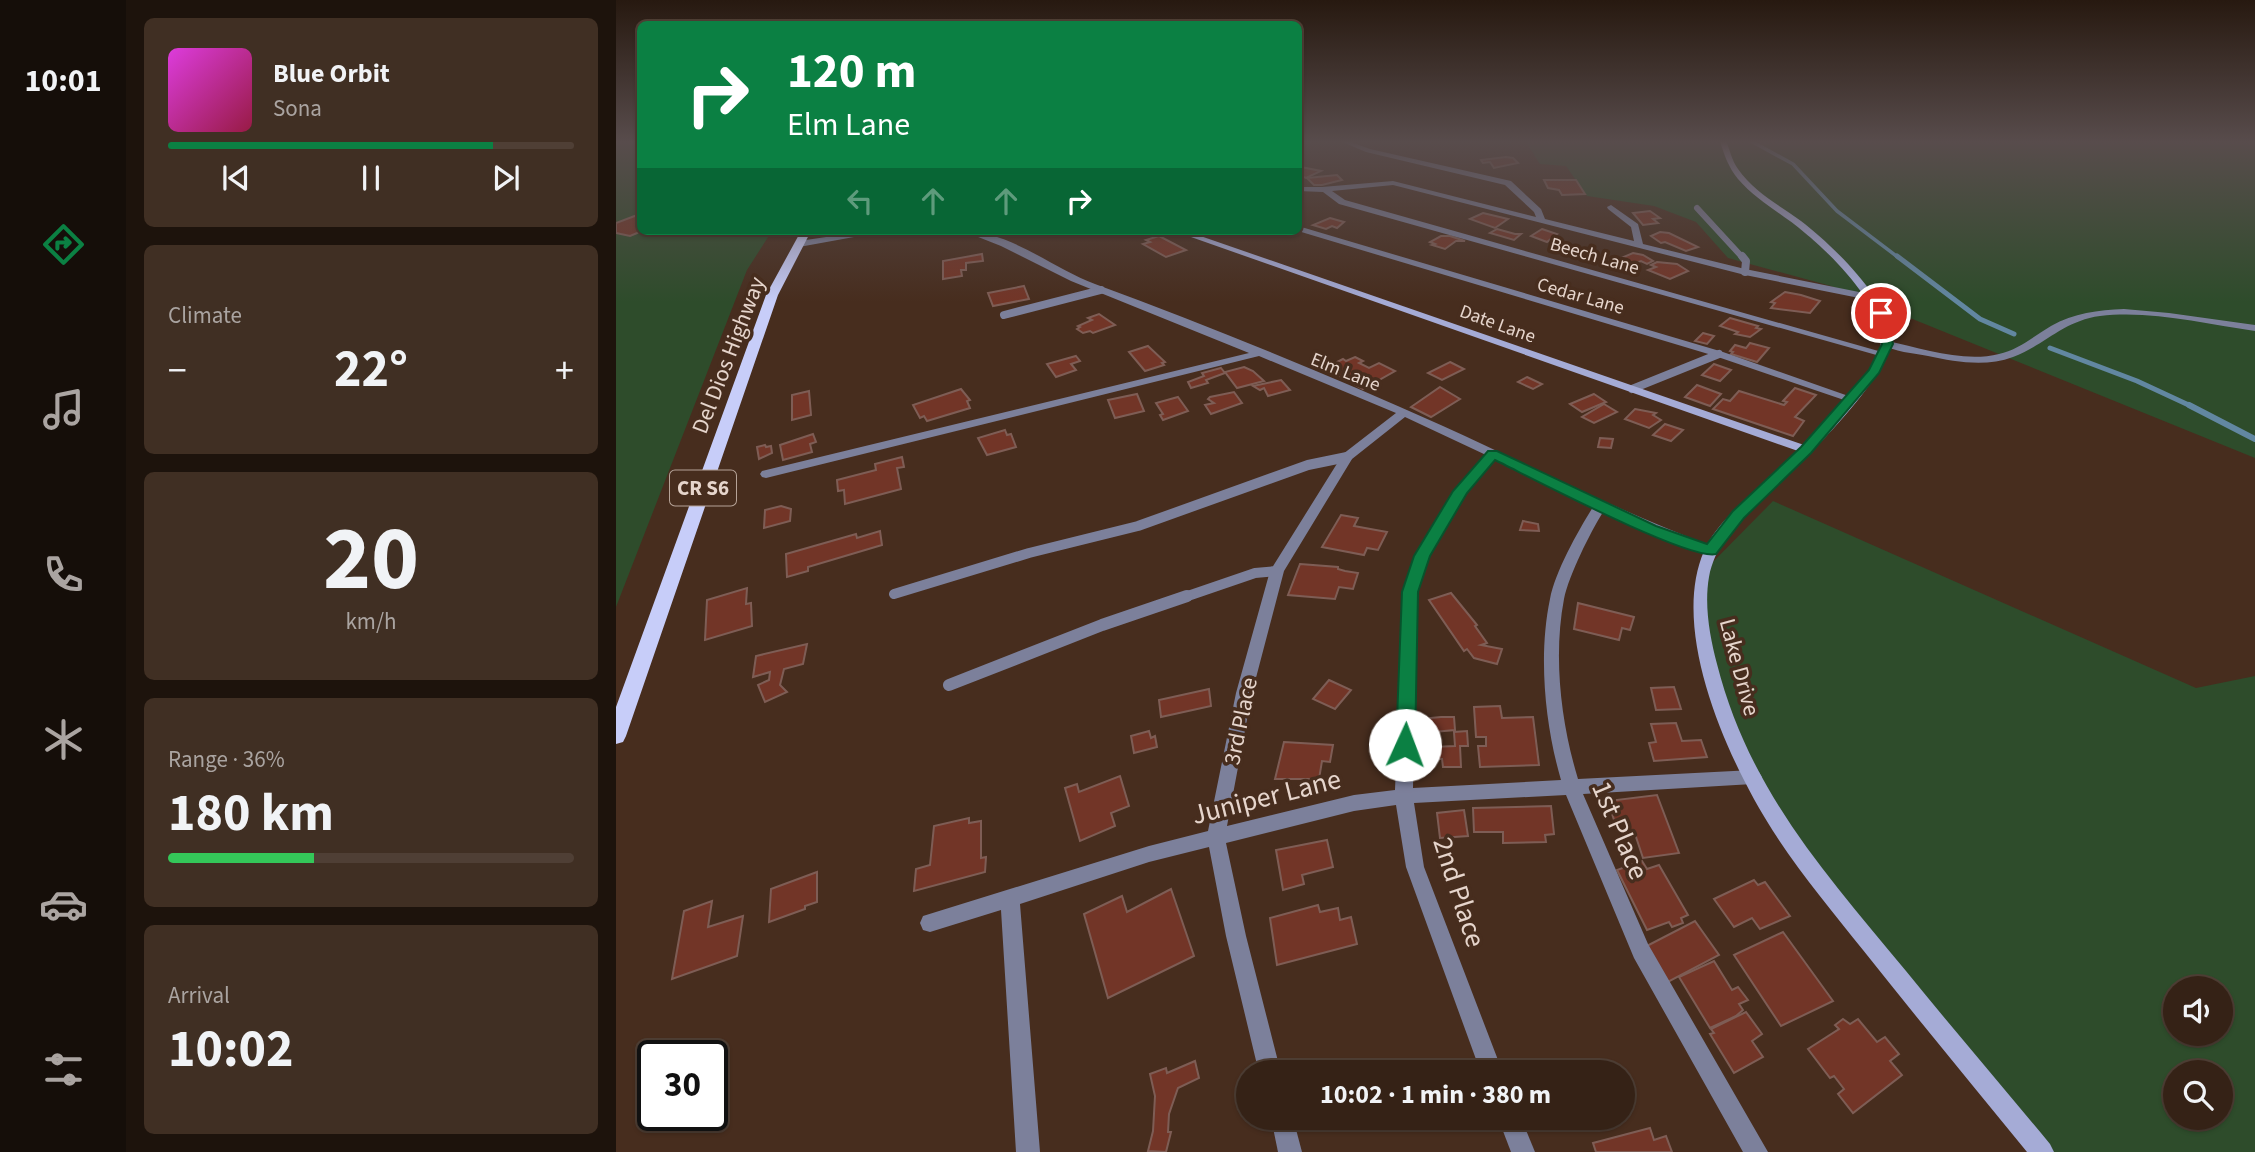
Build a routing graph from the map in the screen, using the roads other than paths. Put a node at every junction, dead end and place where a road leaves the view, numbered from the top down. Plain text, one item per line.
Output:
1 (1331, 195) edge
2 (1441, 195) edge
3 (1521, 195) edge
4 (1760, 195) edge
5 (1611, 207) dead end
6 (1697, 208) dead end
7 (1541, 219) junction
8 (1302, 229) edge
9 (830, 235) edge
10 (980, 235) edge
11 (1189, 235) edge
12 (803, 237) edge
13 (1639, 245) junction
14 (1745, 272) junction
15 (1101, 290) junction
16 (1869, 297) junction
17 (1004, 315) dead end
18 (2255, 328) edge
19 (1886, 349) junction
20 (1256, 354) junction
21 (1719, 354) junction
22 (1632, 389) junction
23 (1851, 400) junction
24 (1404, 413) junction
25 (1806, 450) junction
26 (1493, 454) junction
27 (1347, 457) junction
28 (766, 474) dead end
29 (1600, 507) junction
30 (1710, 550) junction
31 (1277, 571) junction
32 (894, 594) dead end
33 (949, 684) dead end
34 (616, 736) edge
35 (1753, 777) junction
36 (1572, 788) junction
37 (1404, 796) junction
38 (1216, 838) junction
39 (1010, 900) junction
40 (930, 923) dead end
41 (1267, 1060) edge
42 (1487, 1060) edge
43 (1285, 1130) edge
44 (1514, 1130) edge
45 (1028, 1152) edge
46 (1290, 1152) edge
47 (1523, 1152) edge
48 (1756, 1152) edge
49 (2042, 1152) edge

1 - 19 street, Beech Lane
2 - 7 street
3 - 7 street
4 - 16 street
5 - 13 street
6 - 14 lane
7 - 13 street
8 - 21 street, Cedar Lane
9 - 12 street
10 - 15 street, Elm Lane
11 - 22 street, Date Lane
12 - 34 main road, Del Dios Highway / CR S6
13 - 14 street
14 - 16 street
15 - 17 lane
15 - 20 street, Elm Lane
16 - 19 street
18 - 19 street, Beech Lane
19 - 23 street, Lake Drive
20 - 24 street, Elm Lane
20 - 28 street
21 - 22 lane
21 - 23 street, Cedar Lane
22 - 25 street, Date Lane
23 - 25 street, Lake Drive
24 - 26 street, Elm Lane
24 - 27 street, 3rd Place
25 - 30 street, Lake Drive
26 - 29 street, Elm Lane
26 - 37 street, 2nd Place
27 - 31 street, 3rd Place
27 - 32 lane
29 - 30 street, Elm Lane
29 - 36 street, 1st Place
30 - 35 street, Lake Drive
31 - 33 lane
31 - 38 street, 3rd Place
35 - 36 street, Juniper Lane
35 - 49 street, Lake Drive
36 - 37 street, Juniper Lane
36 - 48 street, 1st Place
37 - 38 street, Juniper Lane
37 - 42 street, 2nd Place
38 - 39 street, Juniper Lane
38 - 41 street, 3rd Place
39 - 40 street, Juniper Lane
39 - 45 street
43 - 46 street
44 - 47 street

